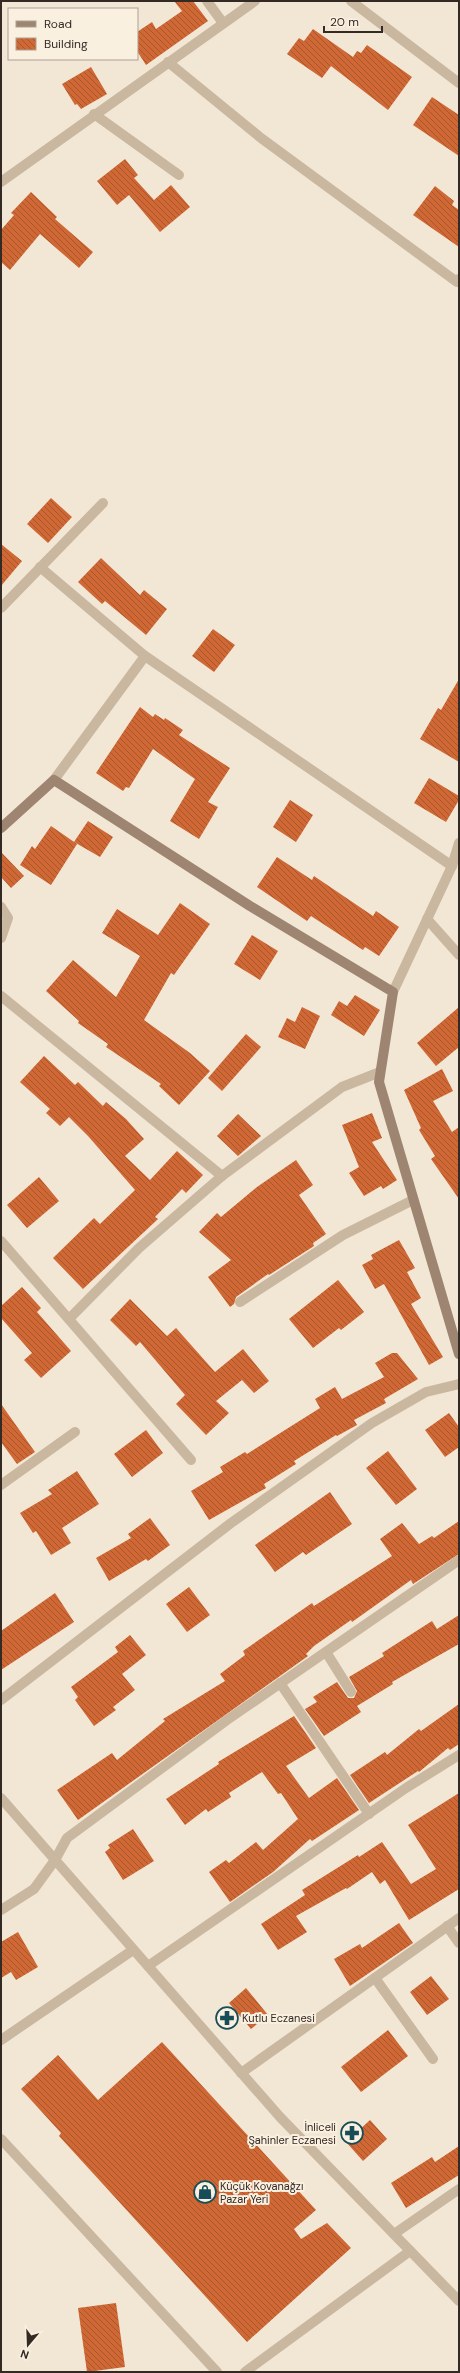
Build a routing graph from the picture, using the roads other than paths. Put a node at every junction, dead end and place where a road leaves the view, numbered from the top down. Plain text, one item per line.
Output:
1 (207, 1) edge
2 (255, 1) edge
3 (351, 1) edge
4 (222, 24) junction
5 (168, 62) junction
6 (459, 84) edge
7 (94, 114) junction
8 (179, 175) dead end
9 (1, 182) edge
10 (459, 279) edge
11 (103, 503) dead end
12 (40, 568) junction
13 (1, 608) edge
14 (145, 656) junction
15 (54, 780) junction
16 (1, 828) edge
17 (459, 842) edge
18 (452, 866) junction
19 (1, 907) edge
20 (427, 919) junction
21 (1, 938) edge
22 (459, 955) edge
23 (393, 992) junction
24 (1, 996) edge
25 (380, 1072) junction
26 (222, 1176) junction
27 (413, 1200) junction
28 (1, 1241) edge
29 (240, 1302) dead end
30 (69, 1319) junction
31 (459, 1354) edge
32 (459, 1384) edge
33 (75, 1432) dead end
34 (191, 1460) dead end
35 (1, 1485) edge
36 (459, 1560) edge
37 (326, 1652) junction
38 (280, 1683) junction
39 (351, 1692) dead end
40 (1, 1700) edge
41 (459, 1755) edge
42 (1, 1798) edge
43 (369, 1814) junction
44 (55, 1860) junction
45 (1, 1910) edge
46 (459, 1918) edge
47 (447, 1926) junction
48 (459, 1943) edge
49 (133, 1950) junction
50 (148, 1966) junction
51 (375, 1978) junction
52 (1, 2040) edge
53 (433, 2059) dead end
54 (241, 2073) junction
55 (1, 2139) edge
56 (459, 2188) edge
57 (394, 2234) junction
58 (410, 2251) junction
59 (459, 2301) edge
60 (217, 2372) edge
61 (245, 2372) edge

1 - 4 street
2 - 4 street
3 - 6 street
4 - 5 street
5 - 7 street
5 - 10 street
7 - 8 street
7 - 9 street
11 - 12 street
12 - 13 street
12 - 14 street
14 - 15 street
14 - 18 street
15 - 16 street
15 - 23 street
17 - 18 street
18 - 20 street
19 - 21 street
20 - 22 street
20 - 23 street
23 - 25 street
24 - 26 street
25 - 26 street
25 - 27 street
26 - 30 street
27 - 29 street
27 - 31 street
28 - 30 street
30 - 34 street
32 - 40 street
33 - 35 street
36 - 37 street
37 - 38 street
37 - 39 street
38 - 43 street
38 - 44 street
41 - 43 street
42 - 44 street
43 - 50 street
44 - 45 street
44 - 49 street
46 - 47 street
47 - 48 street
47 - 51 street
49 - 50 street
49 - 52 street
50 - 54 street
51 - 53 street
51 - 54 street
54 - 57 street
55 - 60 street
56 - 57 street
57 - 58 street
58 - 59 street
58 - 61 street

